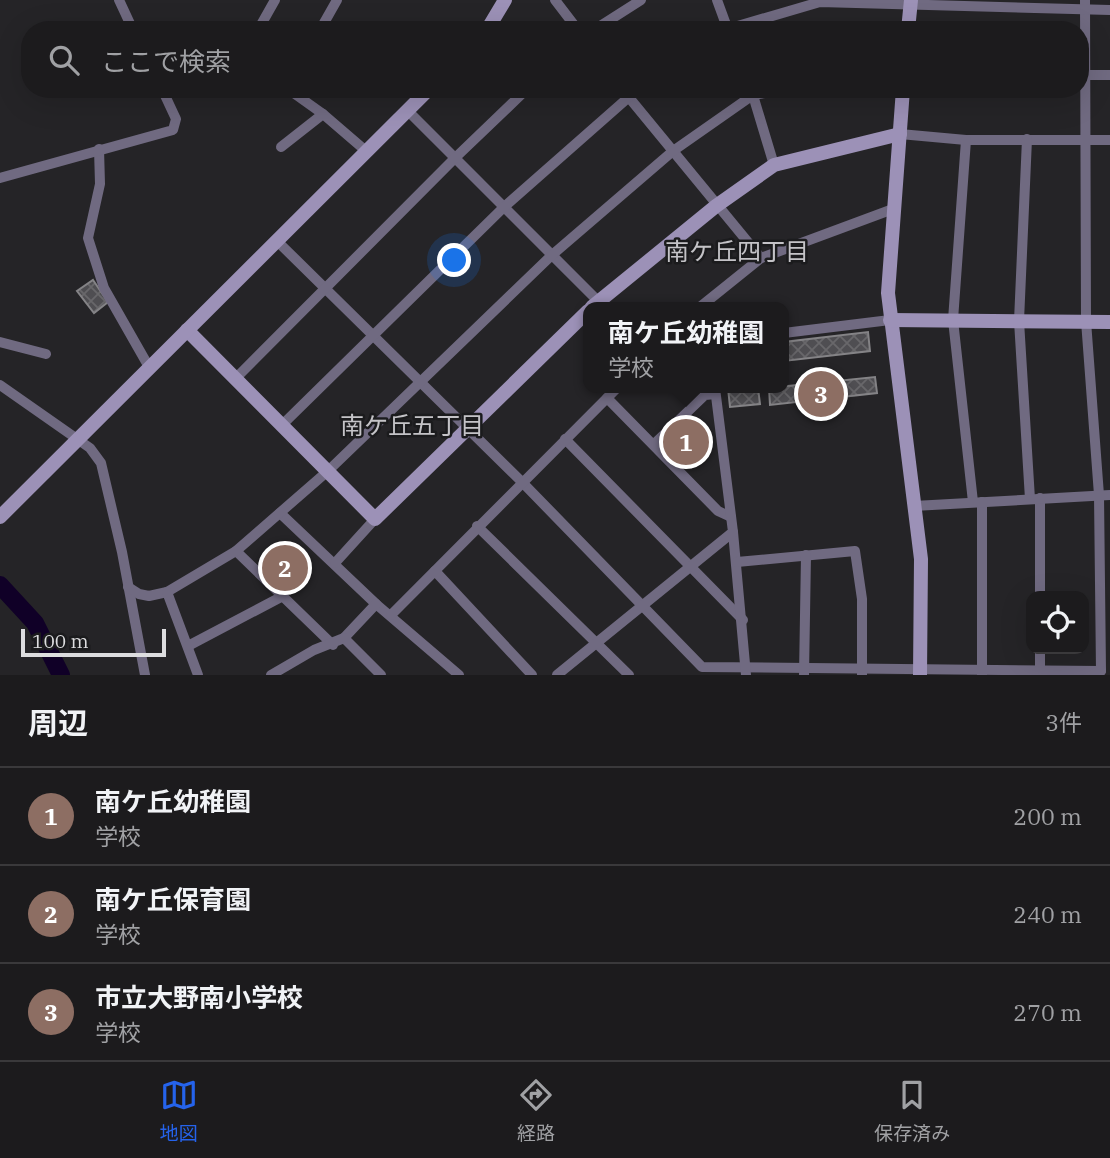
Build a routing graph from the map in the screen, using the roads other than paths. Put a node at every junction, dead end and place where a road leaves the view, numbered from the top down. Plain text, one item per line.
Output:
1 (119, 0) edge
2 (275, 0) edge
3 (337, 0) edge
4 (505, 0) edge
5 (555, 0) edge
6 (641, 0) edge
7 (717, 0) edge
8 (820, 1) edge
9 (911, 1) edge
10 (1085, 4) edge
11 (1110, 10) edge
12 (130, 21) edge
13 (263, 21) edge
14 (325, 21) edge
15 (492, 21) edge
16 (571, 21) edge
17 (608, 21) edge
18 (724, 21) edge
19 (753, 21) edge
20 (909, 21) edge
21 (1089, 75) edge
22 (1110, 75) edge
23 (166, 98) edge
24 (301, 98) edge
25 (420, 98) edge
26 (518, 98) edge
27 (620, 98) edge
28 (629, 98) edge
29 (744, 98) edge
30 (754, 98) edge
31 (902, 98) edge
32 (1084, 98) edge
33 (408, 111) junction
34 (323, 114) junction
35 (900, 134) junction
36 (1027, 139) junction
37 (966, 140) junction
38 (1087, 140) junction
39 (1110, 140) edge
40 (281, 147) dead end
41 (99, 149) junction
42 (366, 151) junction
43 (673, 151) junction
44 (455, 158) junction
45 (774, 165) junction
46 (0, 178) edge
47 (716, 206) junction
48 (504, 207) junction
49 (892, 209) junction
50 (277, 241) junction
51 (552, 256) junction
52 (761, 258) junction
53 (325, 288) junction
54 (592, 302) edge
55 (602, 302) edge
56 (708, 302) edge
57 (583, 319) edge
58 (890, 320) junction
59 (954, 320) junction
60 (1019, 321) junction
61 (1086, 321) junction
62 (1110, 322) edge
63 (187, 330) junction
64 (789, 332) edge
65 (373, 336) junction
66 (0, 342) edge
67 (46, 354) dead end
68 (149, 367) junction
69 (236, 378) junction
70 (420, 384) junction
71 (0, 385) edge
72 (612, 393) edge
73 (710, 393) edge
74 (715, 393) edge
75 (607, 398) junction
76 (282, 425) junction
77 (467, 430) junction
78 (76, 439) junction
79 (565, 439) junction
80 (654, 444) junction
81 (329, 470) junction
82 (521, 481) junction
83 (1105, 495) edge
84 (1035, 499) junction
85 (977, 502) junction
86 (914, 506) junction
87 (280, 513) junction
88 (0, 517) edge
89 (731, 517) junction
90 (375, 519) junction
91 (477, 526) junction
92 (733, 533) junction
93 (236, 551) junction
94 (806, 555) junction
95 (737, 562) junction
96 (335, 563) junction
97 (688, 568) junction
98 (435, 571) junction
99 (128, 587) junction
100 (1040, 591) edge
101 (167, 592) junction
102 (281, 597) junction
103 (376, 604) junction
104 (642, 606) junction
105 (391, 615) junction
106 (743, 620) junction
107 (344, 638) junction
108 (597, 643) junction
109 (333, 645) junction
110 (188, 646) junction
111 (1110, 652) edge
112 (1040, 654) edge
113 (701, 671) edge
114 (746, 672) edge
115 (804, 672) edge
116 (862, 673) edge
117 (920, 673) edge
118 (982, 673) edge
119 (1040, 673) edge
120 (1100, 673) edge
121 (145, 675) edge
122 (198, 675) edge
123 (271, 675) edge
124 (381, 675) edge
125 (460, 675) edge
126 (532, 675) edge
127 (557, 675) edge
128 (629, 675) edge

1 - 12 street
2 - 13 street
3 - 14 street
4 - 15 street
5 - 16 street
6 - 17 street
7 - 18 street
8 - 9 street
8 - 19 street
9 - 10 street
9 - 20 street
10 - 11 street
21 - 22 street
23 - 41 street
24 - 34 street
25 - 33 street
26 - 44 street
27 - 48 street
28 - 43 street
29 - 43 street
30 - 45 street
31 - 35 street
32 - 38 street
33 - 42 street
33 - 44 street
34 - 40 street
34 - 42 street
35 - 37 street
35 - 45 street
35 - 49 street
36 - 37 street
36 - 38 street
36 - 60 street
37 - 59 street
38 - 39 street
38 - 61 street
41 - 46 street
41 - 68 street
42 - 50 street
43 - 47 street
43 - 51 street
44 - 48 street
44 - 53 street
45 - 47 street
47 - 52 street
47 - 55 street
48 - 51 street
48 - 65 street
49 - 52 street
49 - 58 street
50 - 53 street
50 - 63 street
51 - 54 street
51 - 70 street
52 - 56 street
53 - 65 street
53 - 69 street
57 - 77 street
58 - 59 street
58 - 64 street
58 - 86 street
59 - 60 street
59 - 85 street
60 - 61 street
60 - 84 street
61 - 62 street
61 - 83 street
63 - 68 street
63 - 69 street
65 - 70 street
65 - 76 street
66 - 67 street
68 - 78 street
69 - 76 street
70 - 77 street
70 - 81 street
71 - 78 street
72 - 75 street
73 - 80 street
74 - 89 street
75 - 79 street
75 - 80 street
76 - 81 street
77 - 82 street
77 - 90 street
78 - 88 street
78 - 99 street
79 - 82 street
79 - 97 street
80 - 89 street
81 - 87 street
81 - 90 street
82 - 91 street
82 - 104 street
83 - 84 street
83 - 120 street
84 - 85 street
84 - 100 street
85 - 86 street
85 - 118 street
86 - 117 street
87 - 93 street
87 - 96 street
89 - 92 street
90 - 96 street
91 - 98 street
91 - 108 street
92 - 95 street
92 - 97 street
93 - 101 street
93 - 102 street
94 - 95 street
94 - 115 street
94 - 116 street
95 - 106 street
96 - 103 street
97 - 104 street
97 - 106 street
98 - 105 street
98 - 126 street
99 - 101 street
99 - 121 street
101 - 110 street
102 - 109 street
102 - 110 street
103 - 105 street
103 - 107 street
104 - 108 street
104 - 113 street
105 - 125 street
106 - 114 street
107 - 109 street
107 - 124 street
108 - 127 street
108 - 128 street
109 - 123 street
110 - 122 street
111 - 120 street
112 - 119 street
113 - 114 street
114 - 115 street
115 - 116 street
116 - 117 street
117 - 118 street
118 - 119 street
119 - 120 street

